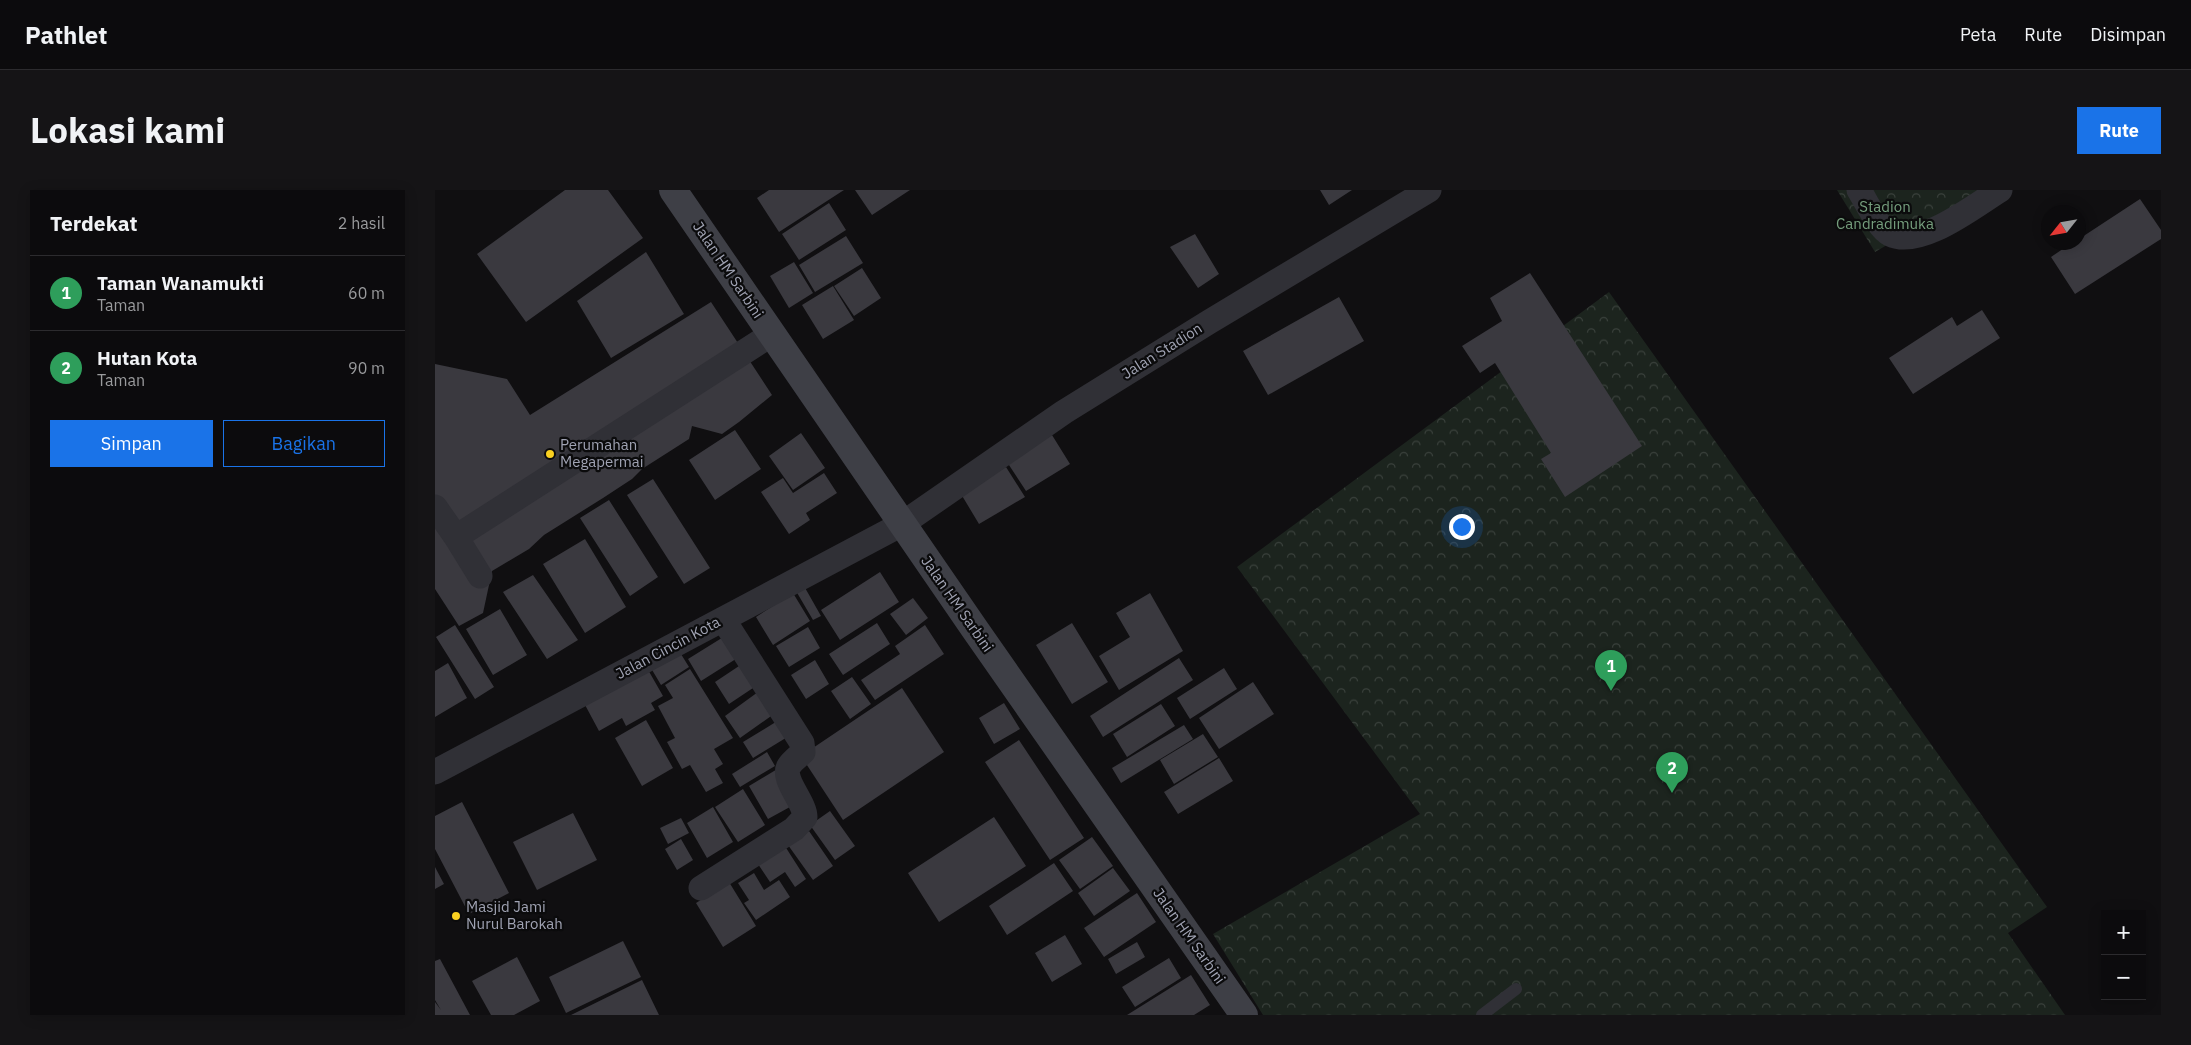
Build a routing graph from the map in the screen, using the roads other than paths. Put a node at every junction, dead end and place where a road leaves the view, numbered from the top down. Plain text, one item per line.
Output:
1 (673, 190) edge
2 (1429, 190) edge
3 (1859, 190) edge
4 (2000, 190) edge
5 (772, 334) junction
6 (435, 507) edge
7 (902, 524) junction
8 (456, 537) junction
9 (479, 576) dead end
10 (723, 619) junction
11 (435, 772) edge
12 (701, 888) dead end
13 (1516, 989) dead end
14 (1245, 1015) edge
15 (1482, 1015) edge

1 - 5 main road, Jalan HM Sarbini
2 - 7 street, Jalan Stadion
3 - 4 street
5 - 7 main road, Jalan HM Sarbini
5 - 8 street
6 - 8 street
7 - 10 street, Jalan Cincin Kota
7 - 14 main road, Jalan HM Sarbini
8 - 9 street
10 - 11 street, Jalan Cincin Kota
10 - 12 street
13 - 15 lane

